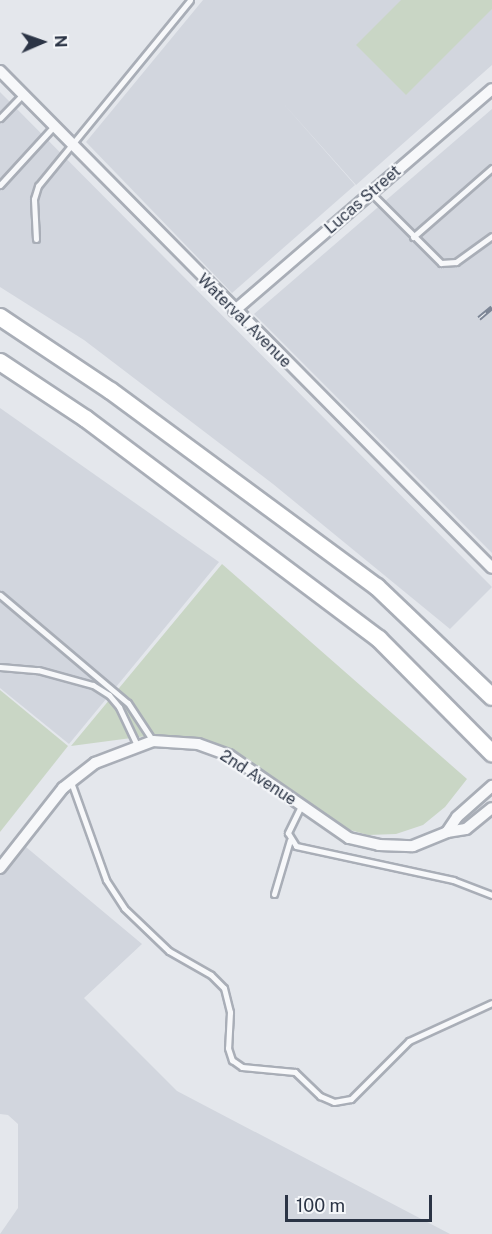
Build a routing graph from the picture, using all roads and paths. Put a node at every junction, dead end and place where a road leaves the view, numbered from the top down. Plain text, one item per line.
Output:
1 (190, 0) edge
2 (0, 71) edge
3 (492, 89) edge
4 (23, 94) junction
5 (0, 118) edge
6 (54, 126) junction
7 (73, 146) junction
8 (492, 168) edge
9 (0, 185) edge
10 (371, 193) junction
11 (492, 236) edge
12 (413, 237) junction
13 (36, 239) dead end
14 (234, 311) junction
15 (0, 317) edge
16 (0, 362) edge
17 (492, 568) edge
18 (0, 595) edge
19 (0, 667) edge
20 (492, 697) edge
21 (153, 741) junction
22 (137, 745) junction
23 (492, 753) edge
24 (71, 782) junction
25 (492, 786) edge
26 (301, 806) junction
27 (492, 808) edge
28 (447, 832) junction
29 (290, 840) junction
30 (2, 861) edge
31 (274, 894) dead end
32 (492, 895) edge
33 (492, 1003) edge

1 - 7 lane
2 - 4 street, Waterval Avenue
3 - 10 street, Lucas Street
4 - 5 lane
4 - 6 street, Waterval Avenue
6 - 7 street, Waterval Avenue
6 - 9 lane
7 - 13 lane
7 - 14 street, Waterval Avenue
8 - 12 lane
10 - 12 lane
10 - 14 street, Lucas Street
11 - 12 lane
14 - 17 street, Waterval Avenue
15 - 20 main road
16 - 23 main road
18 - 21 lane
19 - 22 lane
21 - 22 street, 2nd Avenue
21 - 26 street, 2nd Avenue
22 - 24 street, 2nd Avenue
24 - 30 street, 2nd Avenue
24 - 33 lane
25 - 28 street, 2nd Avenue
26 - 28 street, 2nd Avenue
26 - 29 lane
27 - 28 street, 2nd Avenue
29 - 31 lane
29 - 32 lane

